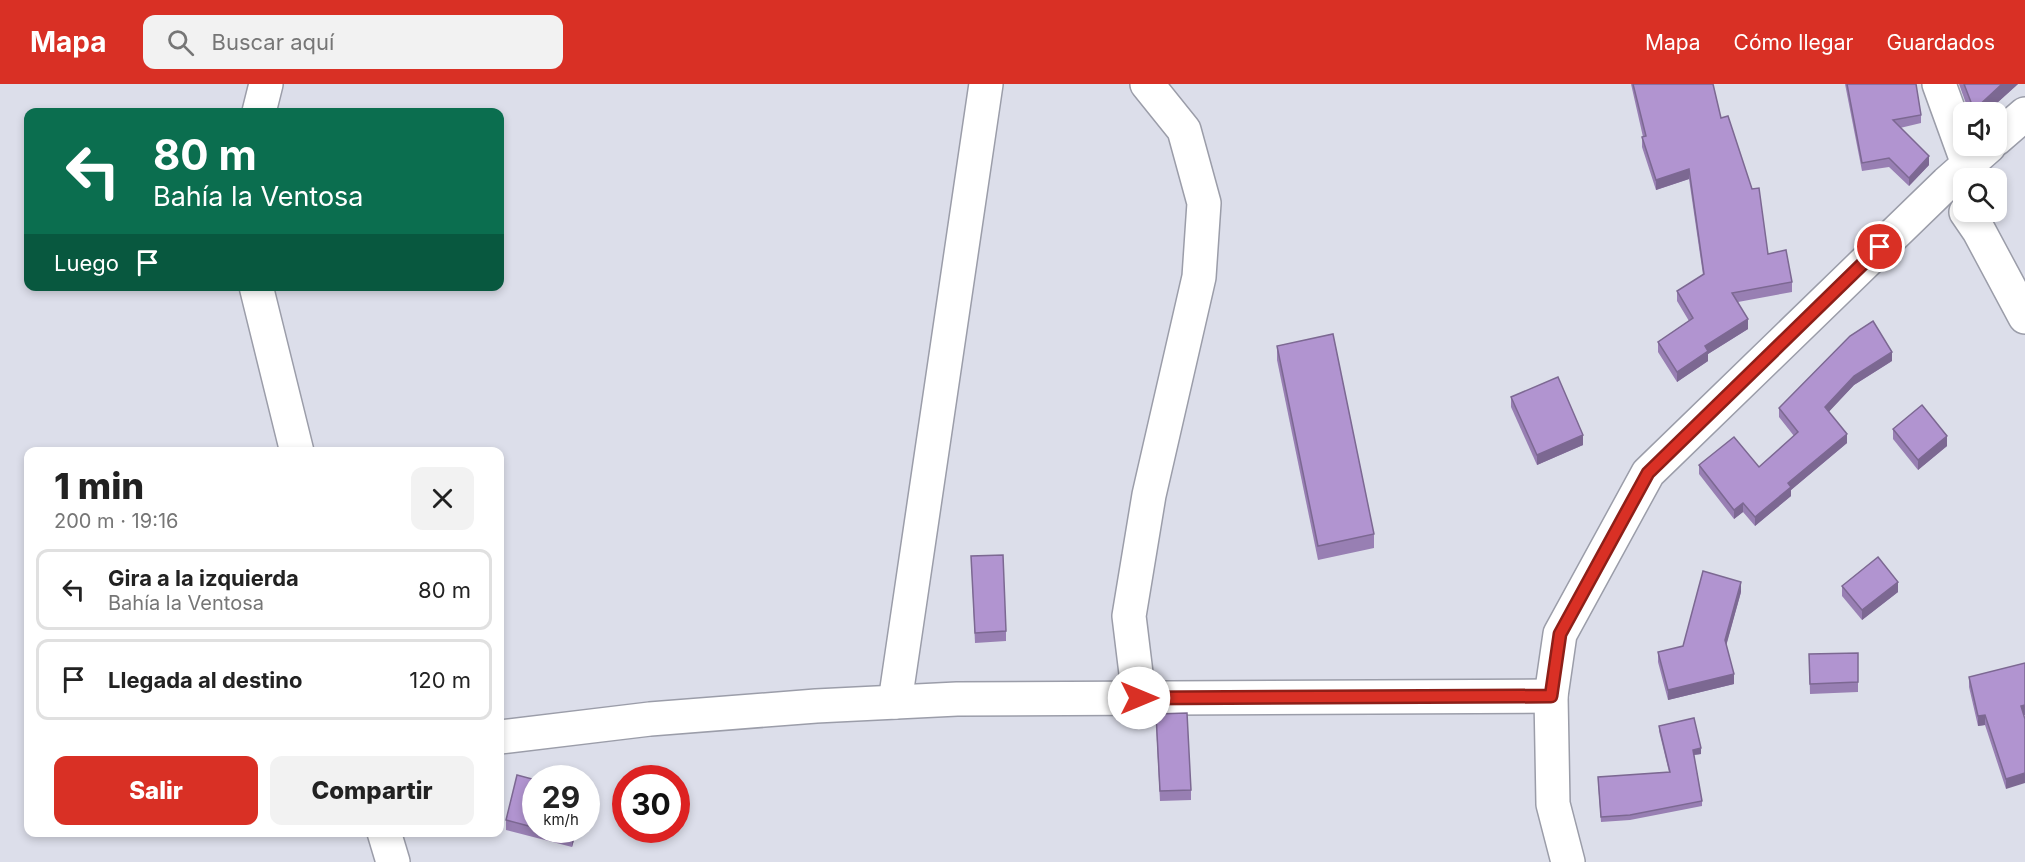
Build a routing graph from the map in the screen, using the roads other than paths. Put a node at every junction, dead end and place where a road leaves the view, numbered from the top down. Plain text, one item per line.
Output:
1 (266, 84) edge
2 (986, 84) edge
3 (1147, 84) edge
4 (1939, 84) edge
5 (260, 108) edge
6 (2025, 114) edge
7 (2007, 130) edge
8 (1965, 168) edge
9 (1953, 188) edge
10 (1973, 222) edge
11 (257, 291) edge
12 (2025, 317) edge
13 (296, 447) edge
14 (1551, 696) junction
15 (1139, 698) junction
16 (895, 702) junction
17 (504, 737) edge
18 (386, 837) edge
19 (393, 862) edge
20 (1568, 862) edge

1 - 5 street
2 - 16 street
3 - 15 street
4 - 8 street
6 - 7 street
9 - 14 street
10 - 12 street
11 - 13 street
14 - 15 street
14 - 20 street
15 - 16 street
16 - 17 street
18 - 19 street

